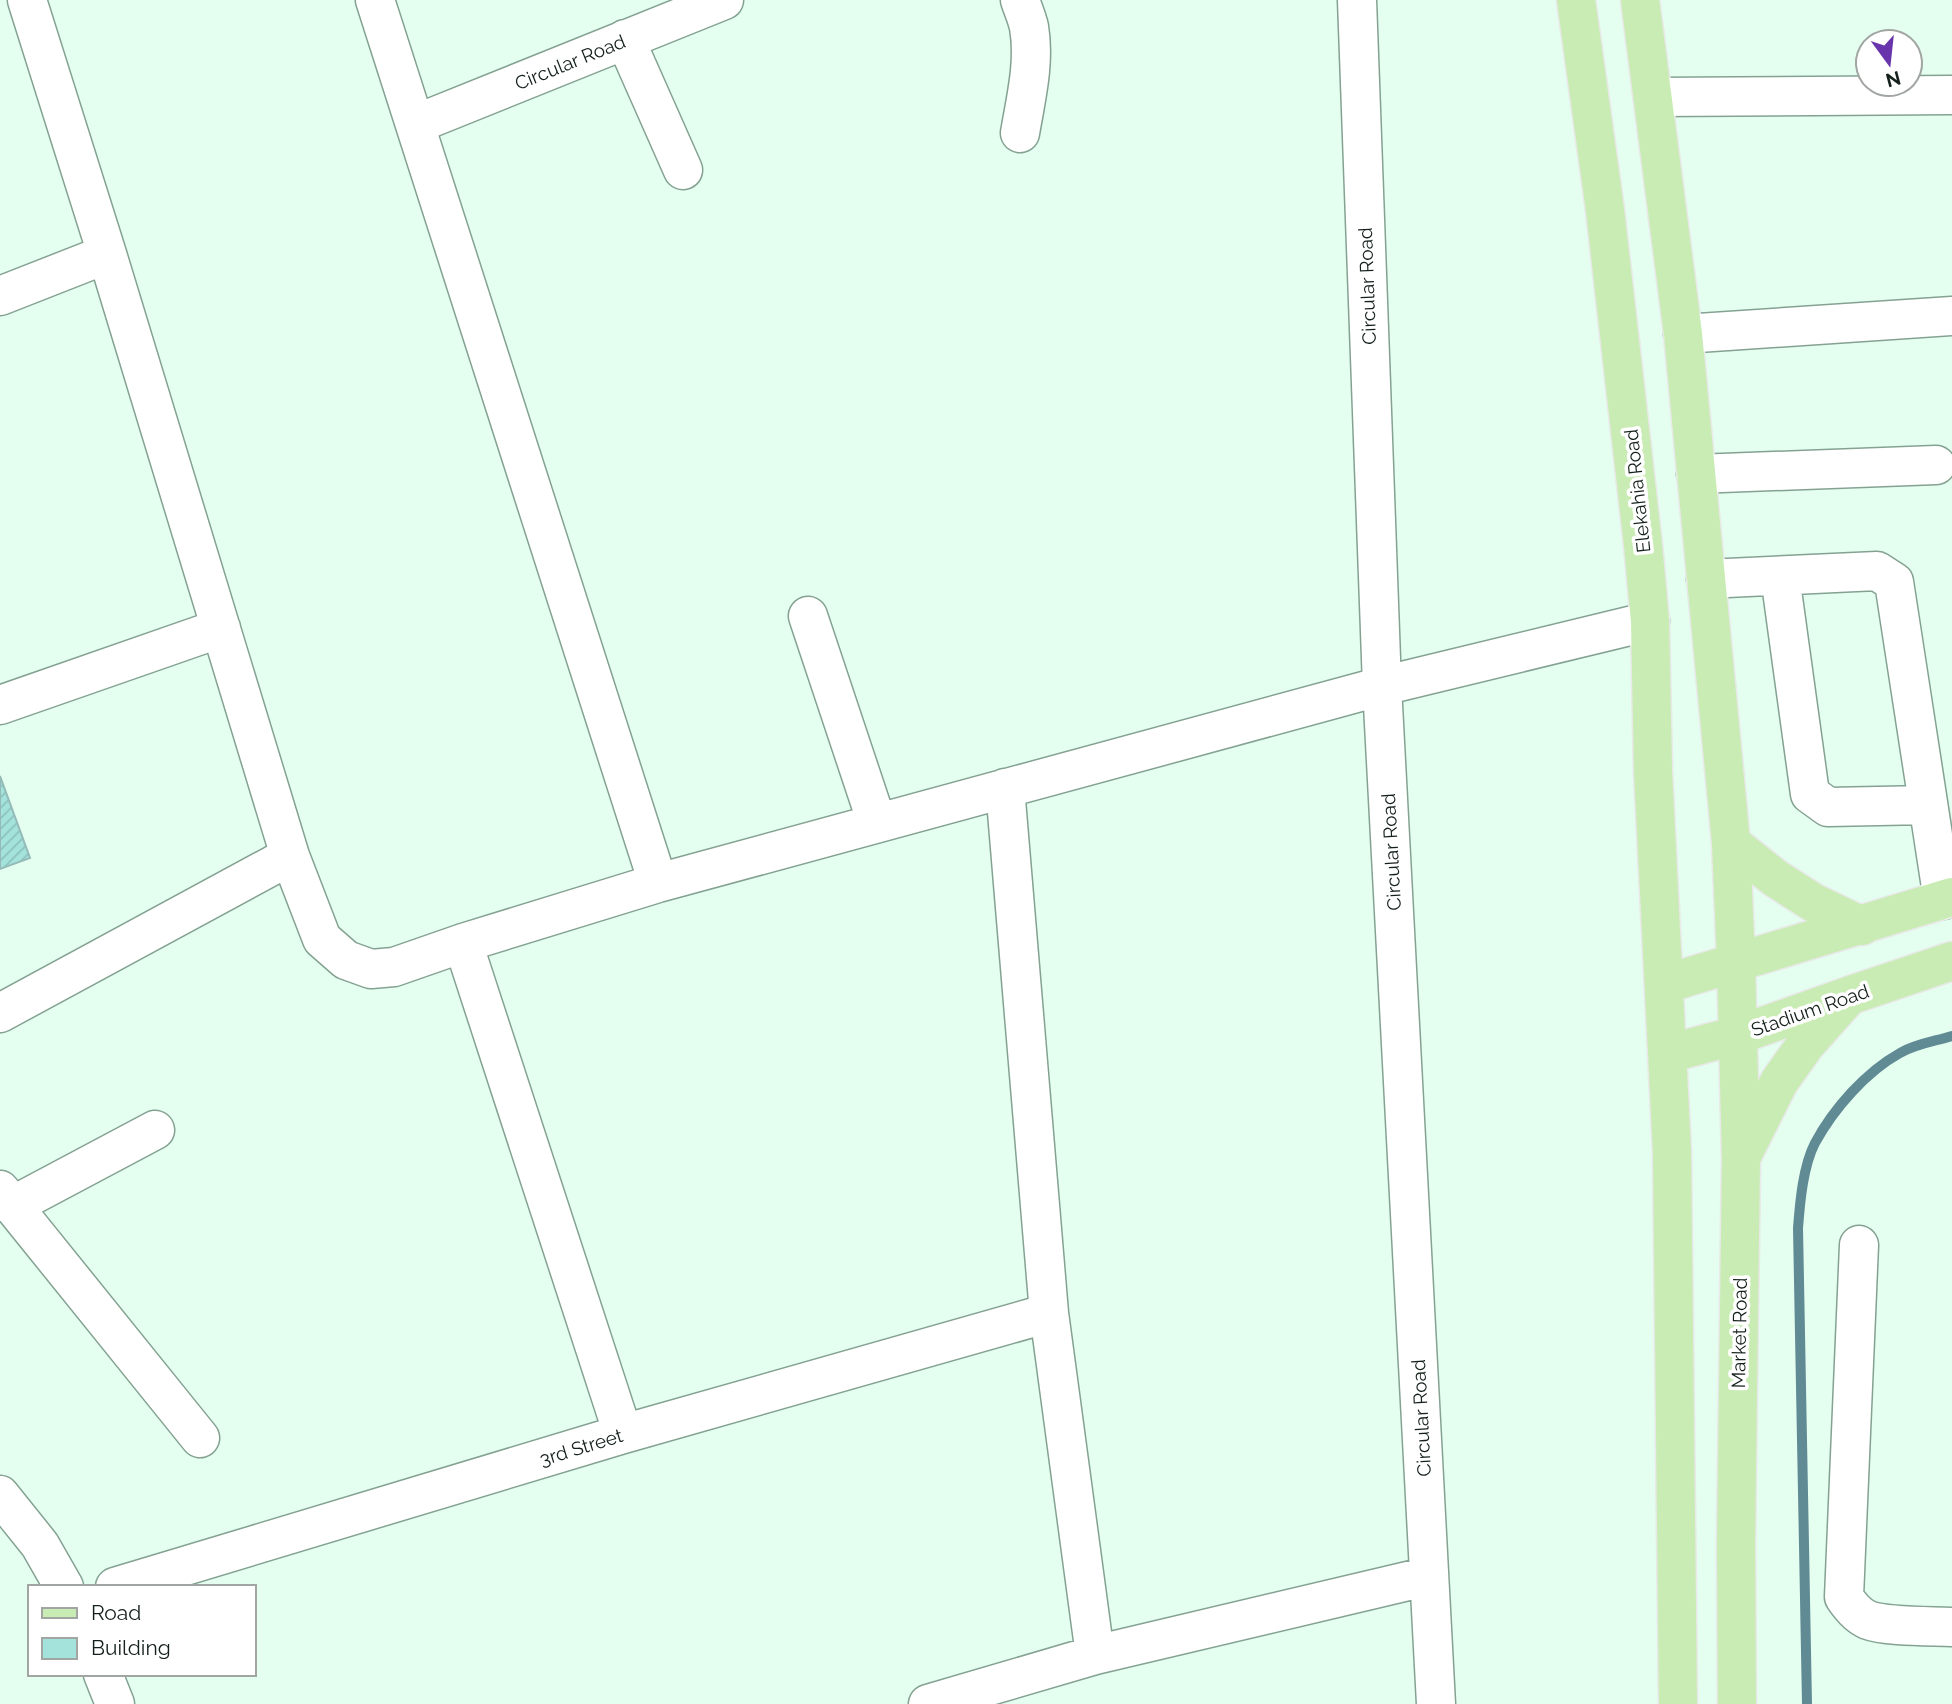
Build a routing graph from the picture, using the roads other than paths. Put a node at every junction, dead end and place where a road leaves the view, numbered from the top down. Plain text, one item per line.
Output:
1 (27, 0) edge
2 (375, 0) edge
3 (724, 0) edge
4 (1020, 0) edge
5 (1357, 0) edge
6 (1576, 0) edge
7 (1640, 0) edge
8 (625, 39) junction
9 (1952, 95) edge
10 (1653, 97) junction
11 (416, 124) junction
12 (1020, 133) dead end
13 (683, 170) dead end
14 (107, 254) junction
15 (0, 296) edge
16 (1952, 316) edge
17 (1683, 334) junction
18 (1936, 465) dead end
19 (1696, 474) junction
20 (1780, 576) junction
21 (1706, 579) junction
22 (808, 616) dead end
23 (1650, 621) junction
24 (222, 628) junction
25 (1382, 686) junction
26 (0, 705) edge
27 (1005, 789) junction
28 (1928, 805) junction
29 (877, 823) junction
30 (1731, 843) junction
31 (290, 856) junction
32 (658, 883) junction
33 (1947, 899) edge
34 (1862, 926) junction
35 (463, 943) junction
36 (1952, 961) edge
37 (1736, 962) junction
38 (1665, 984) junction
39 (1851, 995) junction
40 (0, 1013) edge
41 (1738, 1035) junction
42 (1667, 1054) junction
43 (155, 1130) dead end
44 (1741, 1159) junction
45 (6, 1198) edge
46 (1859, 1245) dead end
47 (1049, 1313) junction
48 (623, 1434) junction
49 (200, 1438) dead end
50 (0, 1495) edge
51 (1429, 1576) junction
52 (63, 1585) edge
53 (122, 1585) edge
54 (1952, 1627) edge
55 (1095, 1656) junction
56 (104, 1676) edge
57 (115, 1704) edge
58 (928, 1704) edge
59 (1436, 1704) edge
60 (1678, 1704) edge
61 (1737, 1704) edge

1 - 14 street
2 - 11 street
3 - 8 street, Circular Road
4 - 12 street
5 - 25 street, Circular Road
6 - 23 main road, Elekahia Road
7 - 10 main road
8 - 11 street, Circular Road
8 - 13 street
9 - 10 street
10 - 17 main road
11 - 32 street
14 - 15 street
14 - 24 street
16 - 17 street
17 - 19 main road
18 - 19 street
19 - 21 main road
20 - 21 street
20 - 28 street
20 - 28 street
21 - 30 main road
22 - 29 street
23 - 25 street
23 - 38 main road, Elekahia Road
24 - 26 street
24 - 31 street
25 - 27 street
25 - 51 street, Circular Road
27 - 29 street
27 - 47 street
28 - 33 street
29 - 32 street
30 - 34 main road
30 - 37 main road
31 - 35 street
31 - 40 street
32 - 35 street
33 - 34 main road
34 - 37 main road
35 - 48 street
36 - 39 main road, Stadium Road
37 - 38 main road
37 - 41 main road, Market Road
38 - 42 main road
39 - 41 main road, Stadium Road
39 - 44 main road
41 - 42 main road, Stadium Road
41 - 44 main road, Market Road
42 - 60 main road
43 - 45 street
44 - 61 main road, Market Road
45 - 49 street
46 - 54 street
47 - 48 street, 3rd Street
47 - 55 street
48 - 53 street, 3rd Street
50 - 52 street
51 - 55 street
51 - 59 street, Circular Road
55 - 58 street
56 - 57 street

